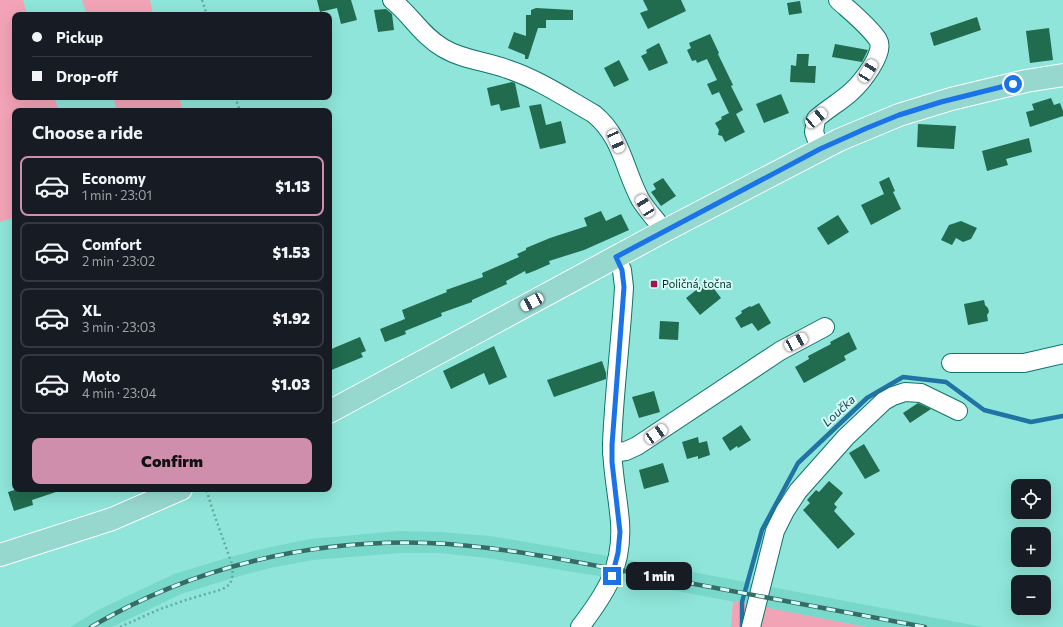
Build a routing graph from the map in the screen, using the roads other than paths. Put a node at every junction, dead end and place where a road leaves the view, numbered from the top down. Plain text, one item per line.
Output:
1 (392, 0) edge
2 (838, 0) edge
3 (1063, 75) edge
4 (820, 149) junction
5 (664, 231) junction
6 (616, 257) junction
7 (825, 327) dead end
8 (1063, 354) edge
9 (951, 363) dead end
10 (332, 410) edge
11 (958, 411) dead end
12 (612, 453) junction
13 (174, 492) edge
14 (0, 555) edge
15 (580, 627) edge
16 (751, 627) edge

1 - 5 street
2 - 4 street
3 - 4 main road
4 - 5 main road
5 - 6 main road
6 - 10 main road
6 - 12 street
7 - 12 street
8 - 9 street
11 - 16 street
12 - 15 street
13 - 14 main road

